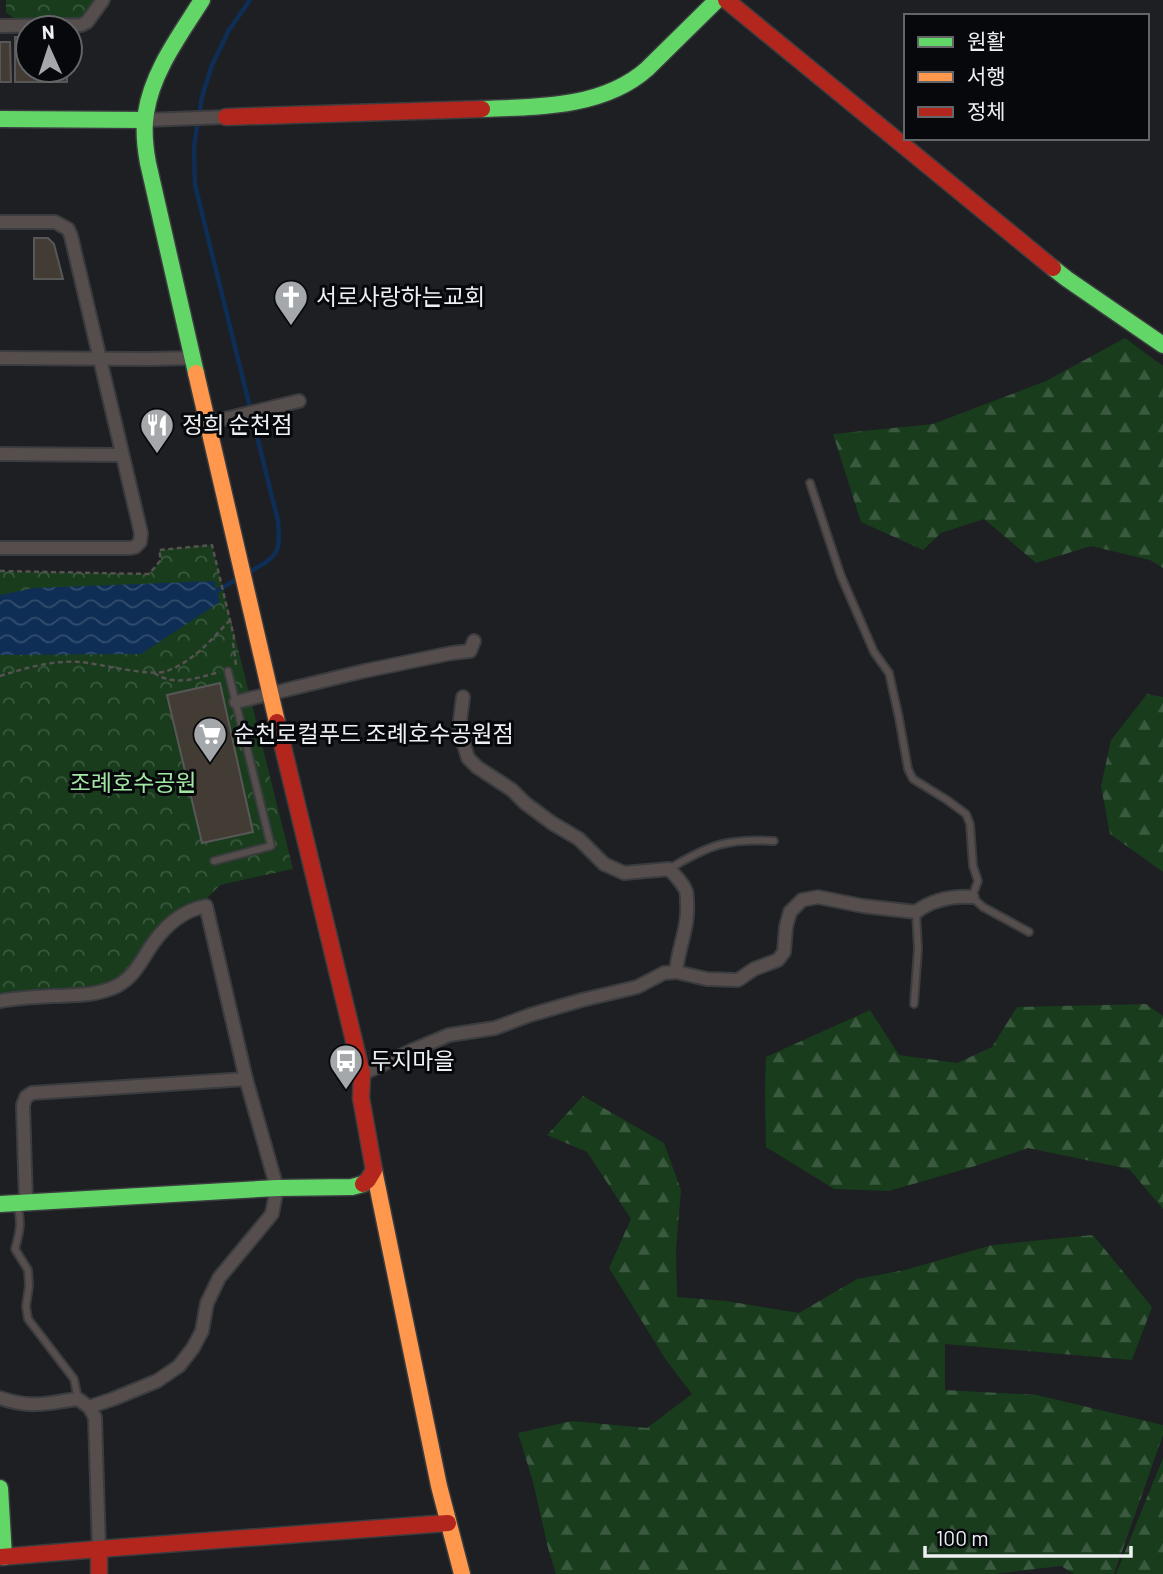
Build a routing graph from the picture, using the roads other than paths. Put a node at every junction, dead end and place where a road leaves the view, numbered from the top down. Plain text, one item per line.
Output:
1 (103, 0) edge
2 (202, 0) edge
3 (717, 0) edge
4 (726, 0) edge
5 (0, 26) edge
6 (226, 117) joint
7 (0, 119) edge
8 (145, 120) junction
9 (0, 222) edge
10 (1163, 345) edge
11 (0, 358) edge
12 (193, 358) junction
13 (100, 359) junction
14 (299, 401) dead end
15 (208, 423) junction
16 (0, 454) edge
17 (122, 455) junction
18 (810, 483) dead end
19 (0, 548) edge
20 (474, 641) dead end
21 (228, 671) road end
22 (270, 694) junction
23 (463, 698) dead end
24 (236, 702) junction
25 (774, 842) dead end
26 (214, 861) dead end
27 (669, 869) junction
28 (972, 897) junction
29 (916, 912) junction
30 (1029, 932) dead end
31 (676, 972) junction
32 (0, 1002) edge
33 (914, 1004) dead end
34 (362, 1074) junction
35 (246, 1079) junction
36 (374, 1170) junction
37 (277, 1188) junction
38 (14, 1203) edge
39 (0, 1398) edge
40 (78, 1399) junction
41 (89, 1406) junction
42 (0, 1488) edge
43 (448, 1523) junction
44 (99, 1549) junction
45 (2, 1557) edge
46 (99, 1574) edge
47 (462, 1574) edge

1 - 5 street
2 - 8 street
3 - 6 street
4 - 10 street
6 - 8 street
7 - 8 street
8 - 12 street
9 - 13 street
11 - 13 street
12 - 13 street
12 - 15 street
13 - 17 street
14 - 15 street
15 - 22 street
16 - 17 street
17 - 19 street
18 - 28 lane
20 - 22 street
21 - 24 lane
22 - 24 street
22 - 34 street
23 - 27 street
24 - 26 lane
25 - 27 lane
27 - 31 street
28 - 29 street
28 - 30 lane
29 - 31 street
29 - 33 lane
31 - 34 street
32 - 35 street
34 - 36 street
35 - 37 street
35 - 38 street
36 - 37 street
36 - 43 street
37 - 38 street
37 - 41 street
38 - 40 lane
39 - 40 street
40 - 41 street
41 - 44 street
42 - 45 street
43 - 44 street
43 - 47 street
44 - 45 street
44 - 46 street

